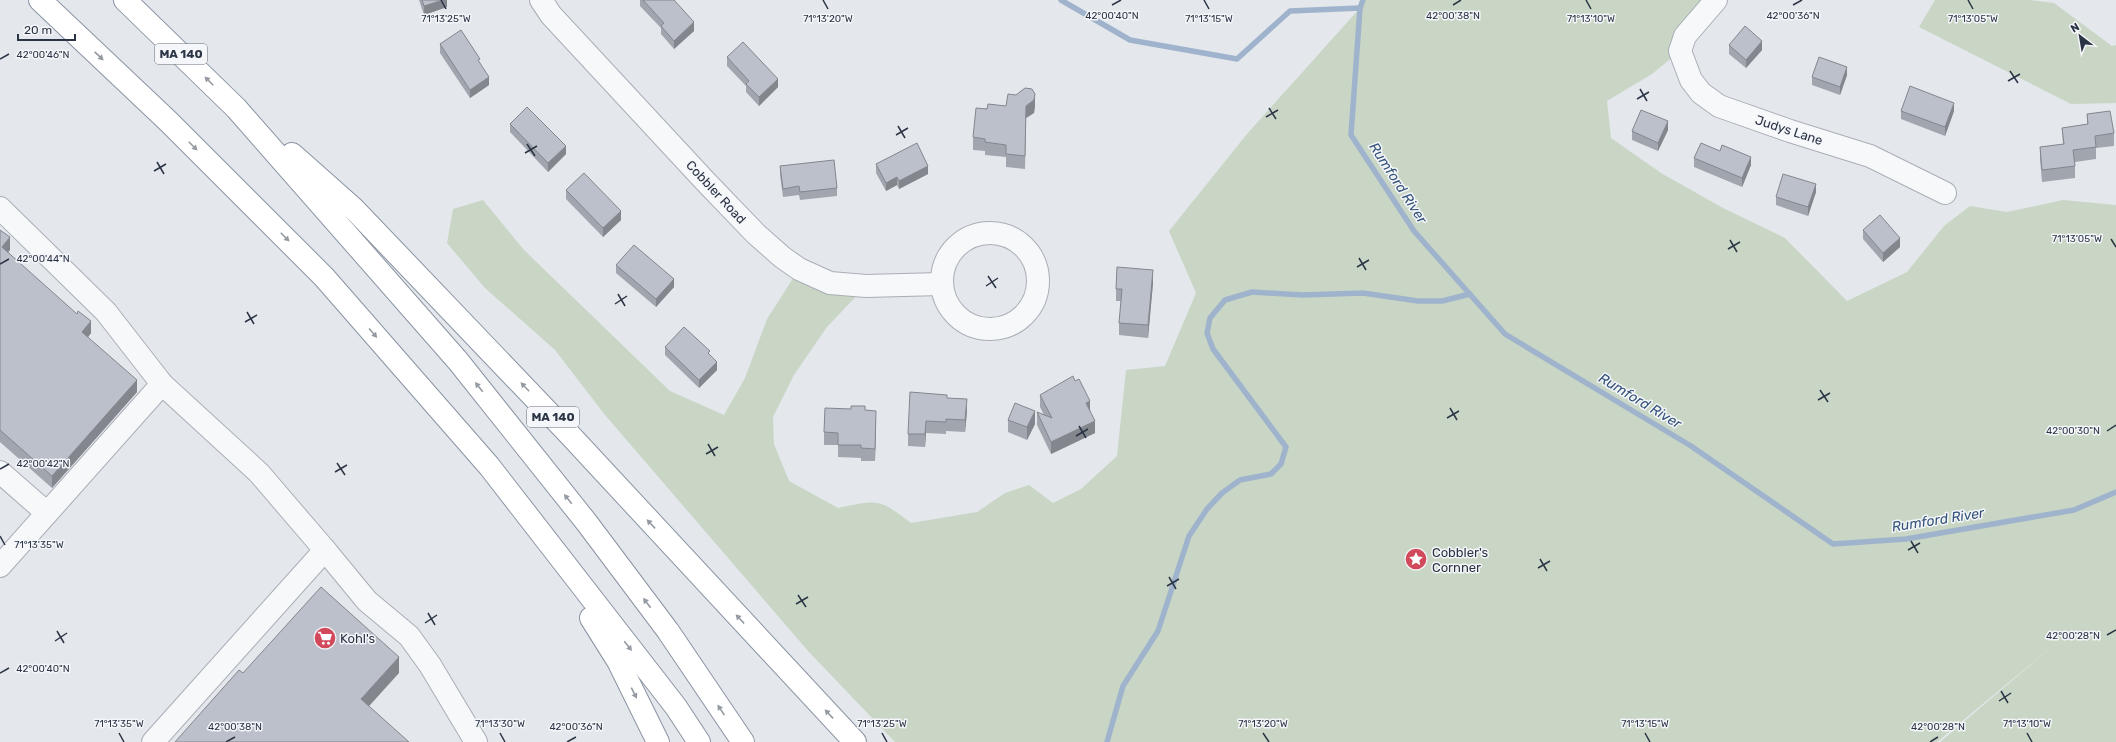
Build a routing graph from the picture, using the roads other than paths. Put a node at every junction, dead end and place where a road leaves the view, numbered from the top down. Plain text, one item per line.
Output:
1 (40, 0) edge
2 (125, 0) edge
3 (541, 0) edge
4 (1716, 0) edge
5 (236, 108) junction
6 (1945, 193) dead end
7 (0, 208) edge
8 (941, 284) junction
9 (162, 384) junction
10 (0, 472) edge
11 (47, 513) junction
12 (536, 527) junction
13 (325, 550) junction
14 (0, 566) edge
15 (153, 742) edge
16 (476, 742) edge
17 (658, 742) edge
18 (699, 742) edge
19 (743, 742) edge
20 (855, 742) edge

1 -> 12 highway
5 -> 2 highway, MA 140
3 - 8 street, Cobbler Road
4 - 6 street, Judys Lane
19 -> 5 highway
20 -> 5 highway, MA 140
7 - 9 street
8 - 8 street
9 - 11 street
9 - 13 street
10 - 11 street
11 - 14 street
12 -> 17 highway
12 -> 18 highway
13 - 15 street
13 - 16 street

